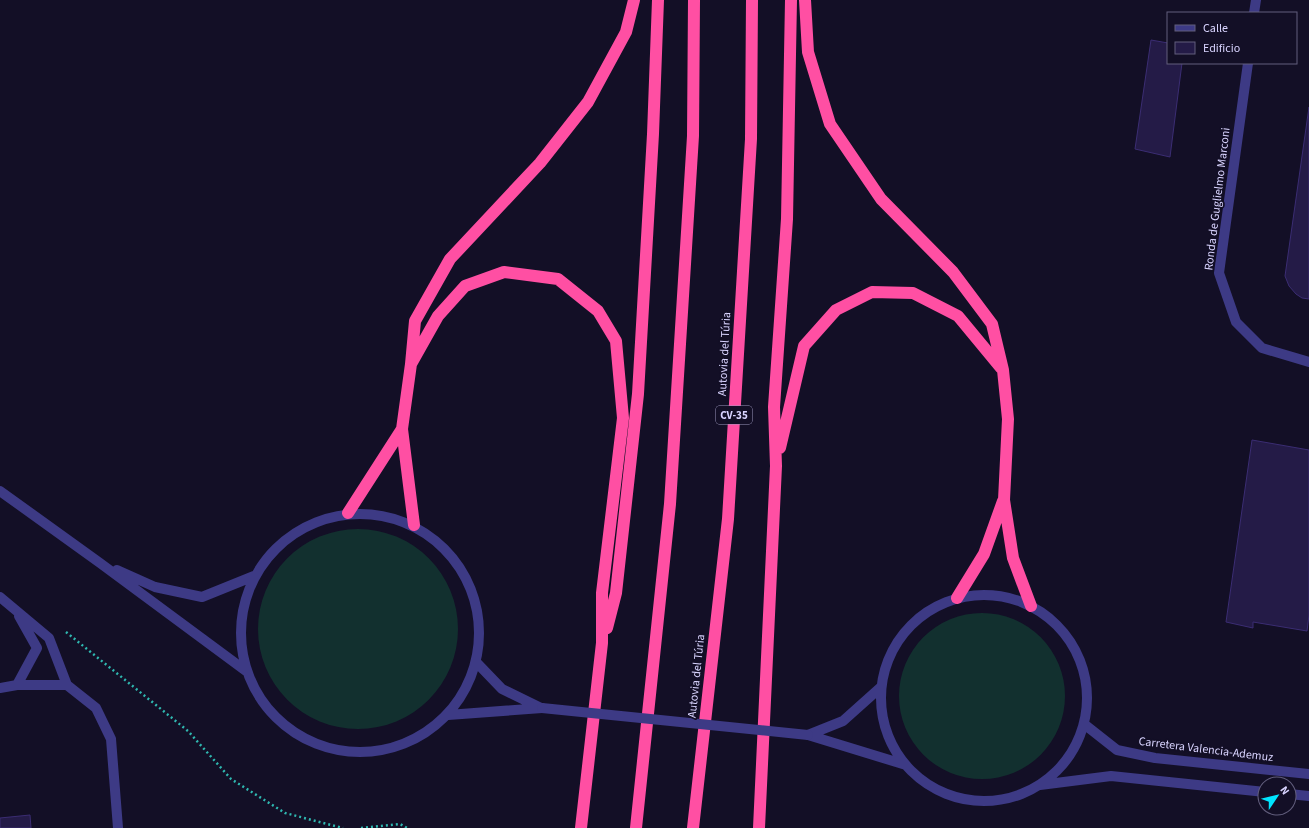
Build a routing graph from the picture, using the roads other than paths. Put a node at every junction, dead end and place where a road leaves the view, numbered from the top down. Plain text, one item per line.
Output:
1 (634, 0) edge
2 (658, 0) edge
3 (694, 0) edge
4 (752, 0) edge
5 (791, 0) edge
6 (805, 0) edge
7 (1256, 0) edge
8 (1254, 12) edge
9 (1248, 64) edge
10 (1309, 362) edge
11 (411, 364) junction
12 (1003, 370) junction
13 (402, 429) junction
14 (776, 466) junction
15 (0, 491) edge
16 (1004, 500) junction
17 (348, 513) junction
18 (414, 525) junction
19 (100, 563) junction
20 (254, 576) junction
21 (0, 597) edge
22 (957, 598) junction
23 (1031, 606) junction
24 (16, 609) junction
25 (602, 642) junction
26 (477, 663) junction
27 (246, 671) junction
28 (17, 685) junction
29 (67, 685) junction
30 (881, 687) junction
31 (0, 688) edge
32 (542, 708) junction
33 (448, 715) junction
34 (1084, 724) junction
35 (808, 735) junction
36 (906, 765) junction
37 (1309, 774) edge
38 (1040, 785) junction
39 (1257, 791) edge
40 (1297, 795) edge
41 (1309, 796) edge
42 (118, 828) edge
43 (582, 828) edge
44 (636, 828) edge
45 (693, 828) edge
46 (759, 828) edge

1 - 11 highway
2 - 25 highway
3 - 44 highway
4 - 45 highway, Autovia del Túria / CV-35
5 - 14 highway
6 - 12 highway
7 - 8 street
9 - 10 street, Ronda de Guglielmo Marconi
11 - 13 highway
11 - 25 highway
12 - 14 highway
12 - 16 highway
13 - 17 highway
13 - 18 highway
14 - 46 highway
15 - 19 street
16 - 22 highway
16 - 23 highway
17 - 18 street
17 - 20 street
18 - 26 street
19 - 20 street
19 - 27 street
20 - 27 street
21 - 24 street
22 - 23 street
22 - 30 street
23 - 34 street
24 - 28 street
24 - 29 street
25 - 43 highway
26 - 32 street
26 - 33 street
27 - 33 street
28 - 29 street
28 - 31 street
29 - 42 street
30 - 35 street
30 - 36 street
32 - 33 street
32 - 35 street, bridge
34 - 37 street, Carretera Valencia-Ademuz
34 - 38 street
35 - 36 street
36 - 38 street
38 - 39 street
40 - 41 street

